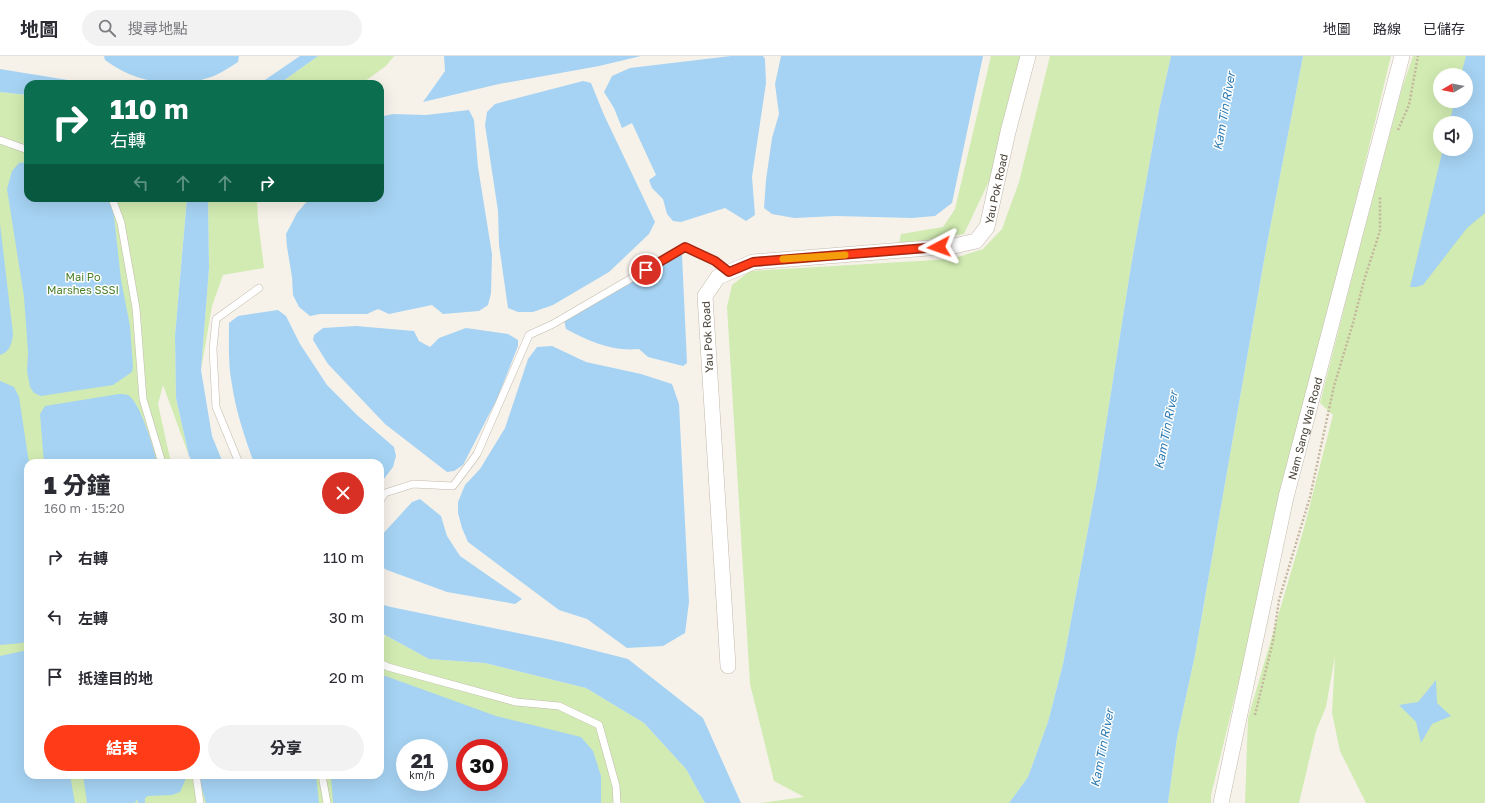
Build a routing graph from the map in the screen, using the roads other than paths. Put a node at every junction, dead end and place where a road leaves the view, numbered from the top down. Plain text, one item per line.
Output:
1 (1028, 56) edge
2 (1402, 56) edge
3 (0, 140) edge
4 (24, 149) edge
5 (113, 202) edge
6 (729, 272) junction
7 (259, 288) dead end
8 (161, 459) edge
9 (237, 459) edge
10 (384, 496) edge
11 (384, 665) edge
12 (728, 666) dead end
13 (197, 779) edge
14 (323, 779) edge
15 (200, 803) edge
16 (327, 803) edge
17 (618, 803) edge
18 (1221, 803) edge

1 - 6 street, Yau Pok Road
2 - 18 street, Nam Sang Wai Road
3 - 4 lane
5 - 8 lane
6 - 10 lane
6 - 12 street, Yau Pok Road
7 - 9 lane
11 - 17 lane
13 - 15 lane
14 - 16 lane

